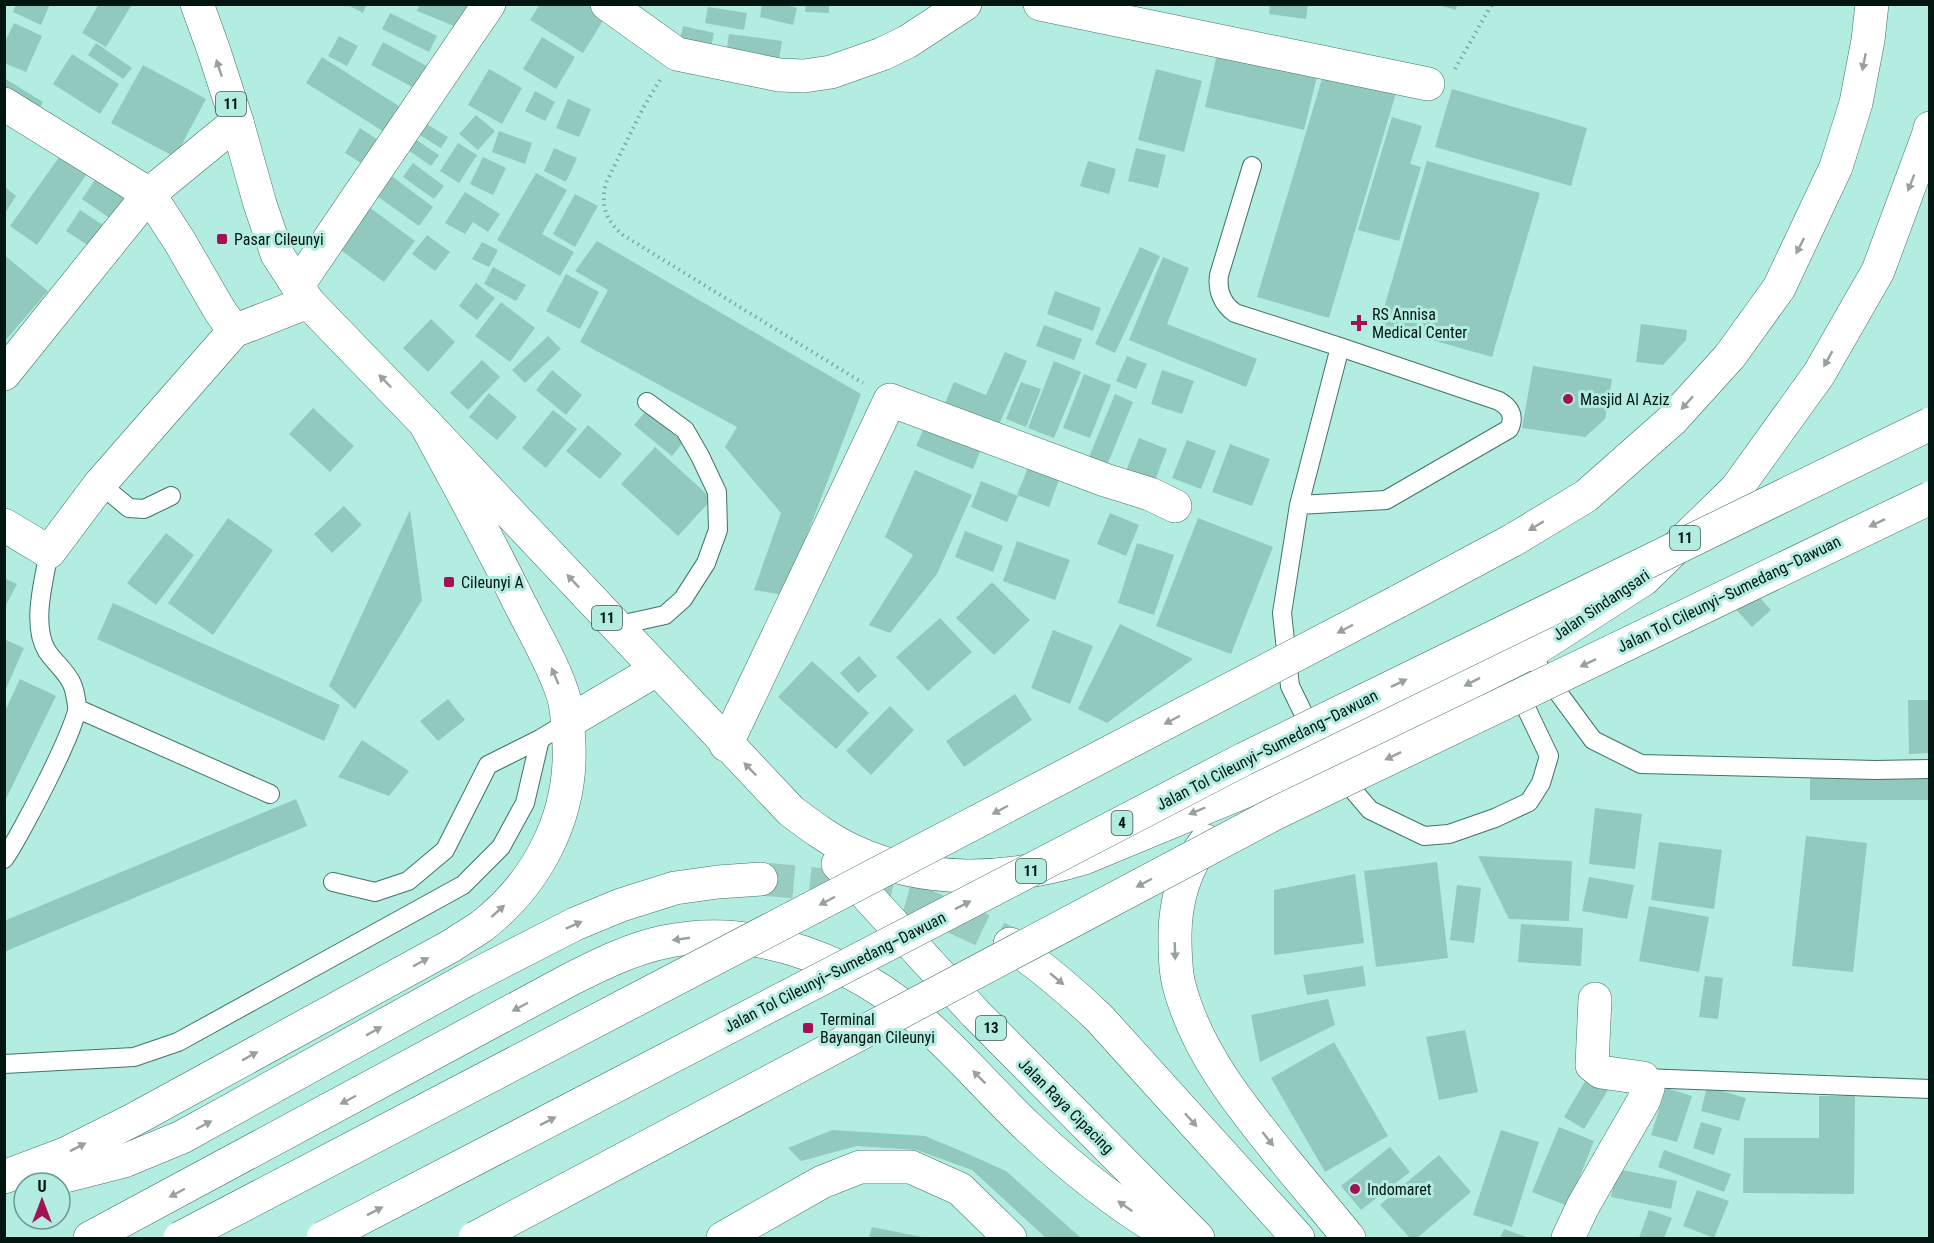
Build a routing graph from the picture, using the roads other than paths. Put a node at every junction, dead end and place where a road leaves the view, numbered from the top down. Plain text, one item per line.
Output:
1 (489, 4) edge
2 (607, 4) edge
3 (965, 4) edge
4 (1040, 4) edge
5 (1872, 4) edge
6 (198, 5) edge
7 (1428, 84) road end
8 (4, 104) edge
9 (237, 122) junction
10 (1929, 128) edge
11 (1252, 166) dead end
12 (149, 194) junction
13 (303, 294) junction
14 (234, 331) junction
15 (1340, 346) junction
16 (4, 374) edge
17 (647, 402) dead end
18 (425, 423) junction
19 (1929, 424) edge
20 (100, 484) junction
21 (171, 496) dead end
22 (1929, 498) edge
23 (1299, 505) junction
24 (1175, 506) dead end
25 (4, 525) edge
26 (49, 552) junction
27 (615, 626) junction
28 (1517, 659) junction
29 (656, 670) junction
30 (78, 710) junction
31 (568, 722) junction
32 (540, 739) junction
33 (726, 744) junction
34 (1323, 755) junction
35 (1929, 769) edge
36 (1270, 781) junction
37 (270, 794) dead end
38 (790, 812) junction
39 (4, 859) edge
40 (761, 879) tunnel mouth
41 (333, 882) dead end
42 (1010, 944) tunnel mouth
43 (1595, 999) dead end
44 (4, 1064) edge
45 (1643, 1078) junction
46 (1929, 1089) edge
47 (72, 1174) edge
48 (4, 1177) edge
49 (90, 1239) edge
50 (180, 1239) edge
51 (323, 1239) edge
52 (475, 1239) edge
53 (723, 1239) edge
54 (1010, 1239) edge
55 (1173, 1239) edge
56 (1198, 1239) edge
57 (1298, 1239) edge
58 (1349, 1239) edge
59 (1568, 1239) edge

1 - 13 main road
2 - 3 main road
4 - 7 main road
5 -> 50 main road, bridge
9 -> 6 main road, 11
8 - 12 main road
9 - 12 main road
9 - 13 main road, 11
10 -> 28 main road, Jalan Sindangsari / 11
11 - 15 lane
12 - 14 main road
12 - 16 main road
13 - 14 main road
18 -> 13 main road, 11
14 - 20 main road
15 - 23 lane
15 - 23 lane
17 - 27 lane
27 -> 18 main road, 11
31 -> 18 main road
51 -> 19 main road, Jalan Tol Cileunyi–Sumedang–Dawuan / 4, bridge
20 - 21 lane
20 - 26 main road
22 -> 52 main road, Jalan Tol Cileunyi–Sumedang–Dawuan, bridge
23 - 34 lane
24 - 33 main road
25 - 26 main road
26 - 30 lane
27 - 29 main road, 11
28 -> 34 main road, Jalan Sindangsari / 11
28 - 34 lane
28 - 35 lane
29 - 31 main road
29 - 33 main road, 11
30 - 37 lane
30 - 39 lane
31 - 32 lane
48 -> 31 main road
32 - 41 lane
32 - 44 lane
38 -> 33 main road, 11
34 - 36 main road, Jalan Sindangsari / 11
36 -> 38 main road, 11
36 -> 58 main road
38 - 56 main road, Jalan Raya Cipacing / 13
47 -> 40 main road
42 -> 57 main road
43 - 45 main road
45 - 46 lane
45 - 59 main road
55 -> 49 main road
53 - 54 main road

